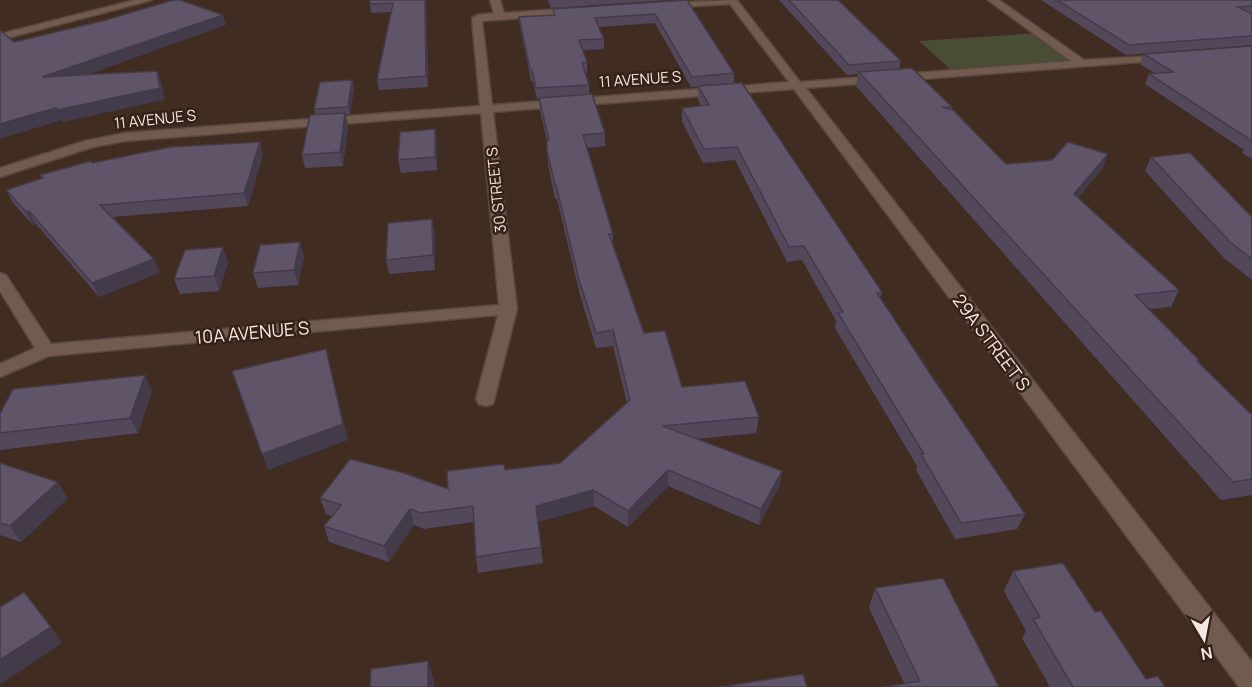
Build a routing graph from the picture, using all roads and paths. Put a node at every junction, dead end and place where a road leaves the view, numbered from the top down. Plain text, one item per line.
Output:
1 (147, 0) edge
2 (495, 0) edge
3 (993, 0) edge
4 (733, 1) edge
5 (654, 6) edge
6 (586, 10) edge
7 (500, 16) junction
8 (0, 38) edge
9 (1173, 56) edge
10 (1081, 63) junction
11 (796, 84) junction
12 (487, 108) junction
13 (0, 173) edge
14 (0, 278) edge
15 (508, 309) junction
16 (46, 350) junction
17 (0, 371) edge
18 (486, 399) dead end
19 (1252, 683) edge

1 - 8 street
2 - 7 street
3 - 10 street
4 - 5 street
4 - 11 street, 29A STREET S
6 - 7 street
7 - 12 street, 30 STREET S
9 - 10 street, 11 AVENUE S
10 - 11 street, 11 AVENUE S
11 - 12 street, 11 AVENUE S
11 - 19 street, 29A STREET S
12 - 13 street, 11 AVENUE S
12 - 15 street, 30 STREET S
14 - 16 street
15 - 16 street, 10A AVENUE S
15 - 18 street, 30 STREET S
16 - 17 street, 10A AVENUE S

